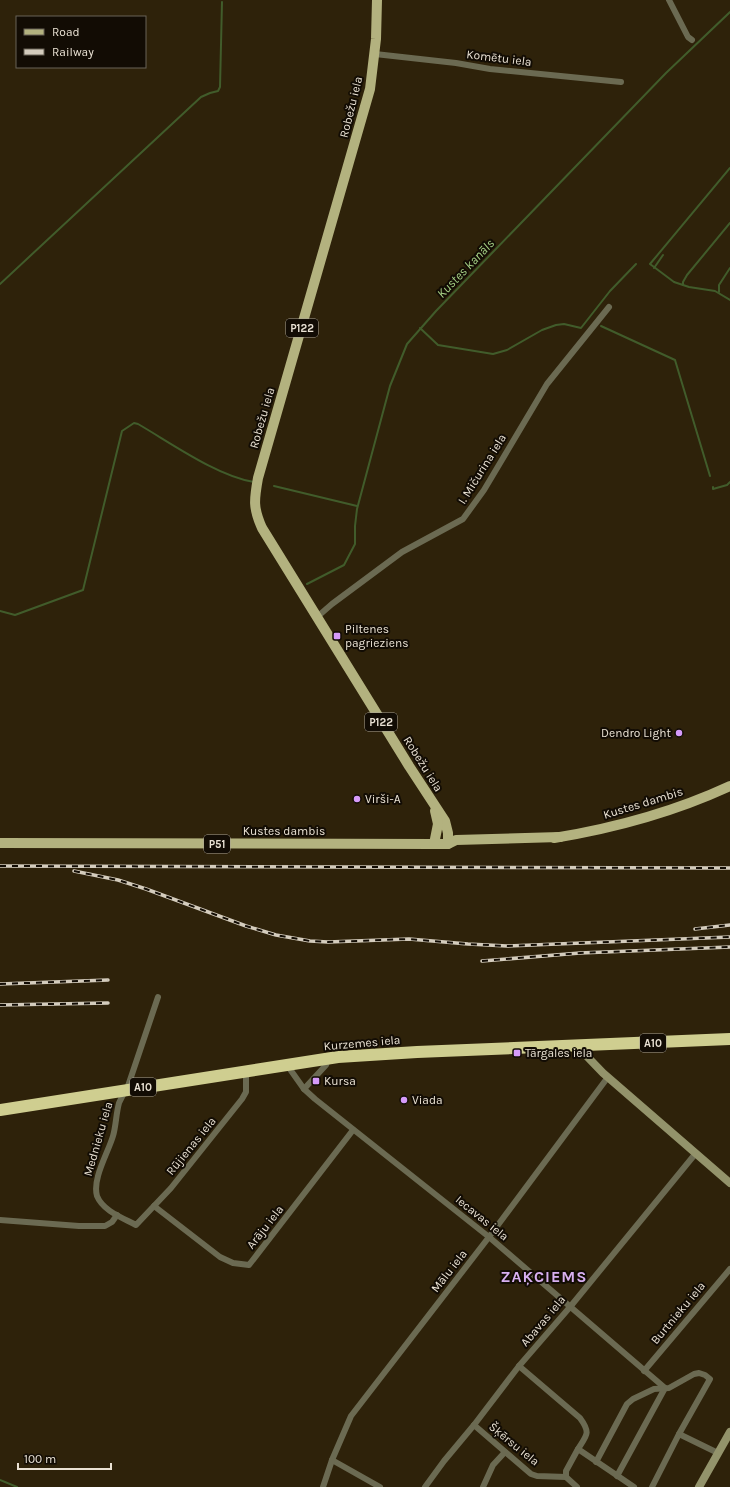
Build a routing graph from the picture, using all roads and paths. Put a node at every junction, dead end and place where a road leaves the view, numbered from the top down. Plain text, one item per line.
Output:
1 (377, 0) edge
2 (669, 0) edge
3 (692, 40) dead end
4 (375, 54) junction
5 (620, 82) dead end
6 (609, 306) dead end
7 (317, 617) junction
8 (730, 786) edge
9 (433, 805) junction
10 (0, 843) edge
11 (434, 844) junction
12 (448, 844) junction
13 (158, 997) dead end
14 (730, 1039) edge
15 (577, 1046) junction
16 (328, 1059) junction
17 (287, 1065) junction
18 (246, 1072) junction
19 (608, 1077) junction
20 (127, 1089) junction
21 (304, 1089) junction
22 (0, 1110) edge
23 (353, 1130) junction
24 (696, 1153) junction
25 (730, 1183) edge
26 (154, 1206) junction
27 (117, 1215) junction
28 (0, 1220) edge
29 (136, 1225) joint
30 (489, 1237) junction
31 (730, 1269) edge
32 (570, 1307) junction
33 (519, 1366) junction
34 (644, 1371) junction
35 (665, 1388) junction
36 (474, 1425) junction
37 (730, 1432) edge
38 (679, 1434) junction
39 (578, 1449) junction
40 (505, 1452) junction
41 (718, 1453) junction
42 (332, 1460) junction
43 (596, 1462) junction
44 (617, 1476) junction
45 (566, 1477) junction
46 (323, 1487) edge
47 (380, 1487) edge
48 (425, 1487) edge
49 (483, 1487) edge
50 (577, 1487) edge
51 (634, 1487) edge
52 (652, 1487) edge
53 (699, 1487) edge

1 - 4 main road, Robežu iela / P122
2 - 3 street
4 - 5 street, Komētu iela
4 - 7 main road, Robežu iela / P122
6 - 7 street, I. Mičurina iela
7 - 9 main road, Robežu iela / P122
8 - 12 main road, Kustes dambis
9 - 11 main road, Robežu iela / P122
9 - 12 main road, Robežu iela / P122
10 - 11 main road, Kustes dambis / P51
11 - 12 main road, Kustes dambis
13 - 20 street, Mednieku iela
14 - 15 highway, Kurzemes iela / A10
15 - 16 highway, Kurzemes iela / A10
15 - 19 street
16 - 17 highway, Kurzemes iela / A10
16 - 21 street
17 - 18 highway, Kurzemes iela / A10
17 - 21 street, Iecavas iela
18 - 20 highway, Kurzemes iela / A10
18 - 26 street, Rūjienas iela
19 - 24 street
19 - 30 street, Mālu iela
20 - 22 highway, Kurzemes iela / A10
20 - 27 street, Mednieku iela
21 - 23 street, Iecavas iela
23 - 26 street, Arāju iela
23 - 30 street, Iecavas iela
24 - 25 street
24 - 32 street, Abavas iela
26 - 29 street, Rūjienas iela
27 - 28 street
27 - 29 street, Mednieku iela
30 - 32 street, Iecavas iela
30 - 42 street, Mālu iela
31 - 34 street, Burtnieku iela
32 - 33 street, Abavas iela
32 - 34 street, Iecavas iela
33 - 36 street, Abavas iela
33 - 39 street
34 - 35 street, Iecavas iela
35 - 38 street
35 - 43 street
35 - 44 street
36 - 40 street, Šķērsu iela
36 - 48 street, Abavas iela
37 - 41 street
38 - 41 street
38 - 52 street
39 - 43 street
39 - 45 street
40 - 45 street, Šķērsu iela
40 - 49 street
41 - 53 street
42 - 46 street, Mālu iela
42 - 47 street
43 - 44 street
44 - 51 street
45 - 50 street

